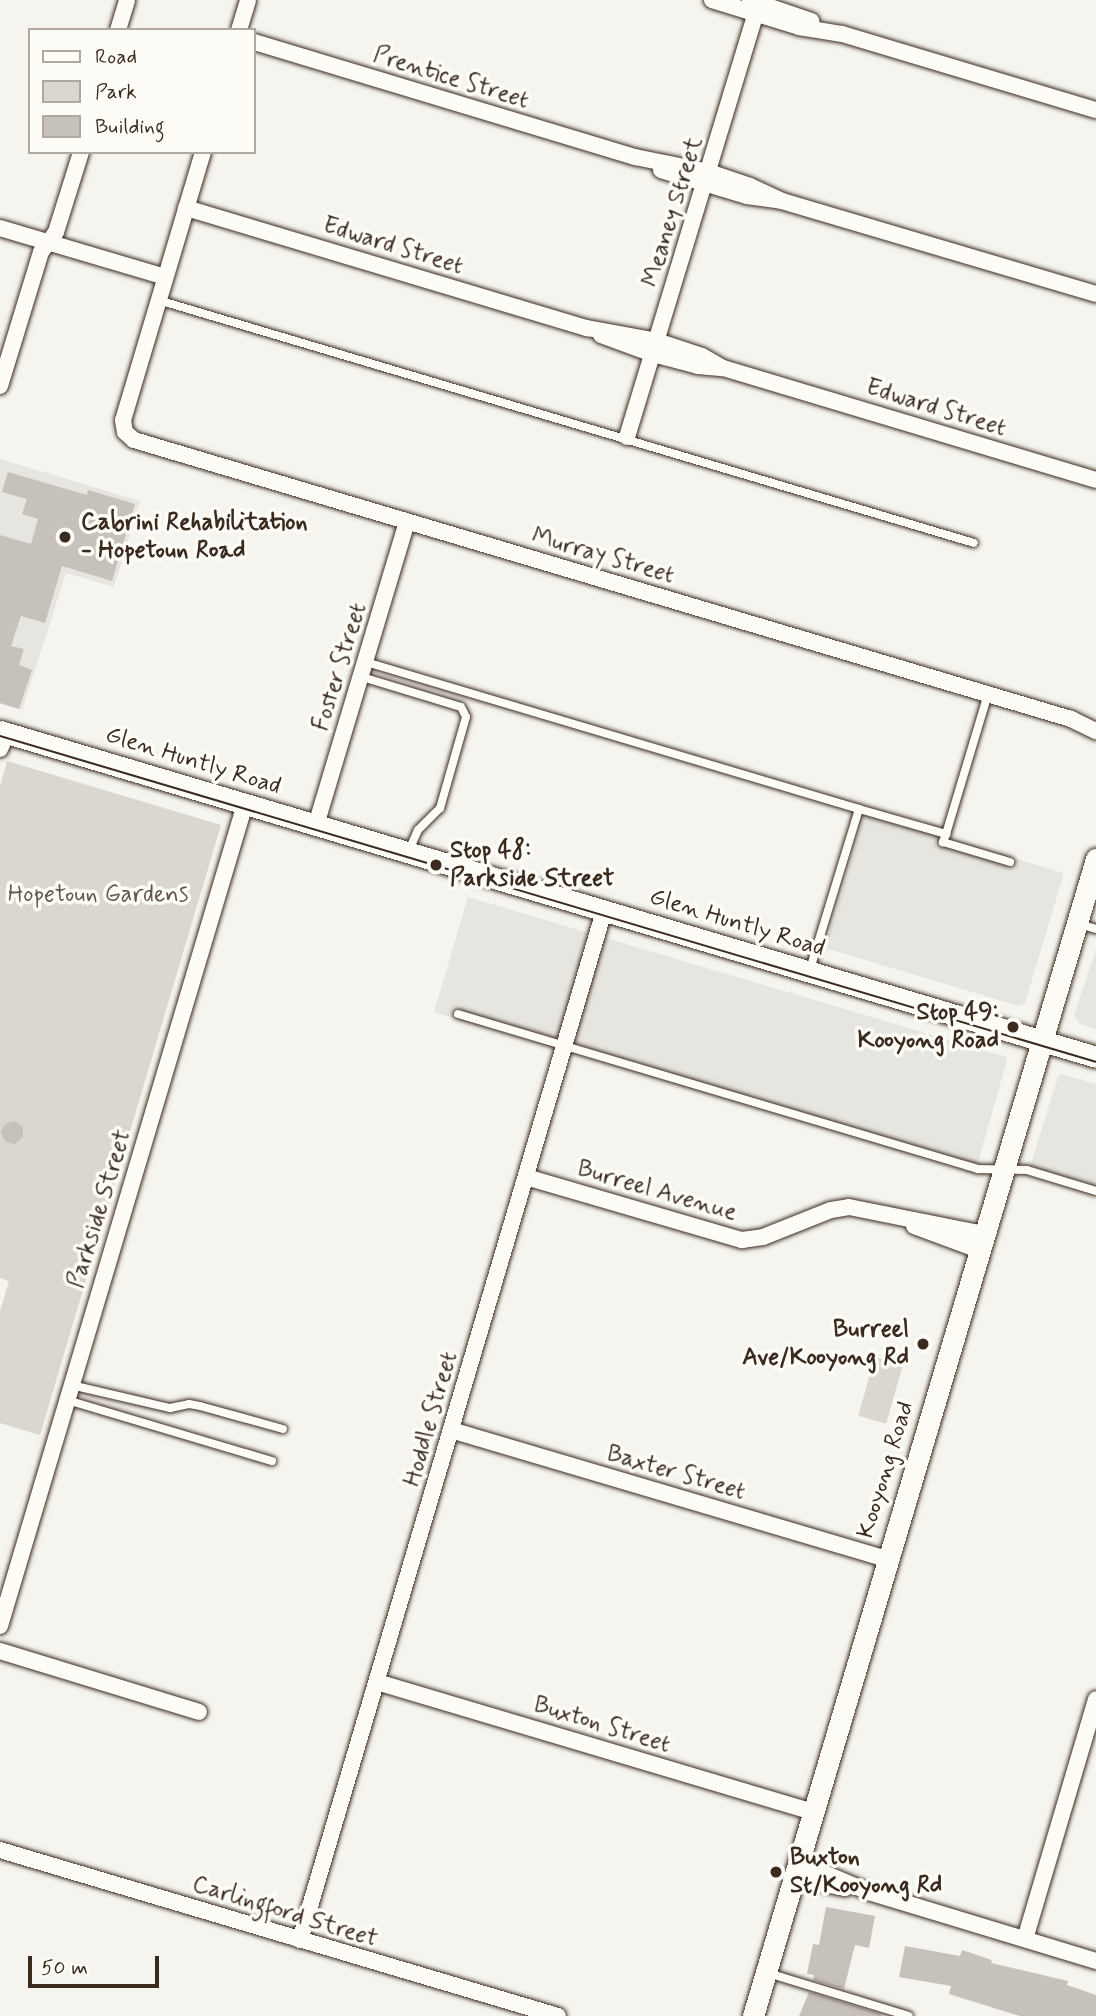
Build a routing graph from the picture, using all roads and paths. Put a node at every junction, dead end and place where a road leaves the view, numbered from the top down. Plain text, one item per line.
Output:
1 (127, 0) edge
2 (248, 0) edge
3 (712, 0) edge
4 (756, 4) edge
5 (119, 28) edge
6 (240, 28) edge
7 (256, 43) edge
8 (1096, 110) edge
9 (80, 154) edge
10 (202, 154) edge
11 (707, 179) junction
12 (186, 208) junction
13 (0, 228) edge
14 (49, 242) junction
15 (165, 277) junction
16 (1096, 294) edge
17 (158, 300) junction
18 (655, 348) junction
19 (0, 386) edge
20 (627, 437) junction
21 (1096, 480) edge
22 (407, 522) junction
23 (974, 543) dead end
24 (364, 669) junction
25 (988, 694) junction
26 (1071, 719) junction
27 (1096, 722) edge
28 (1096, 731) edge
29 (2, 738) edge
30 (245, 804) junction
31 (859, 808) junction
32 (316, 825) junction
33 (946, 835) junction
34 (408, 853) junction
35 (1096, 859) edge
36 (1010, 862) dead end
37 (604, 911) junction
38 (1086, 926) edge
39 (810, 972) junction
40 (457, 1014) dead end
41 (1041, 1041) junction
42 (564, 1046) junction
43 (1096, 1057) edge
44 (1003, 1170) junction
45 (526, 1177) junction
46 (1096, 1191) edge
47 (981, 1242) junction
48 (69, 1393) junction
49 (283, 1429) dead end
50 (452, 1430) junction
51 (272, 1461) dead end
52 (887, 1559) junction
53 (0, 1626) edge
54 (0, 1651) edge
55 (377, 1682) junction
56 (1096, 1699) edge
57 (199, 1712) dead end
58 (813, 1812) junction
59 (0, 1850) edge
60 (796, 1870) junction
61 (300, 1940) junction
62 (1025, 1940) junction
63 (1096, 1961) edge
64 (766, 1973) junction
65 (558, 2016) edge
66 (754, 2016) edge
67 (909, 2016) edge

1 - 5 street
2 - 6 street
3 - 4 street
4 - 8 street
4 - 11 street, Meaney Street
7 - 11 street, Prentice Street
9 - 14 street
10 - 12 street
11 - 16 street, Prentice Street
11 - 18 street, Meaney Street
12 - 15 street
12 - 18 street, Edward Street
13 - 14 street
14 - 15 street
14 - 19 street
15 - 17 street
17 - 20 lane
17 - 22 street, Murray Street
18 - 20 street, Meaney Street
18 - 21 street, Edward Street
20 - 23 lane
22 - 24 street, Foster Street
22 - 25 street, Murray Street
24 - 31 lane
24 - 32 street, Foster Street
24 - 34 lane
25 - 26 street, Murray Street
25 - 33 lane
26 - 27 street, Murray Street
26 - 28 street, Murray Street
29 - 30 street, Glen Huntly Road
30 - 32 street, Glen Huntly Road
30 - 48 street, Parkside Street
31 - 33 lane
31 - 39 lane
32 - 34 street, Glen Huntly Road
33 - 36 lane
34 - 37 street, Glen Huntly Road
35 - 38 street, Kooyong Road
37 - 39 street, Glen Huntly Road
37 - 42 street, Hoddle Street
38 - 41 street, Kooyong Road
39 - 41 street, Glen Huntly Road
40 - 42 lane
41 - 43 street, Glen Huntly Road
41 - 44 street, Kooyong Road
42 - 44 lane
42 - 45 street, Hoddle Street
44 - 46 lane
44 - 47 street, Kooyong Road
45 - 47 street, Burreel Avenue
45 - 50 street, Hoddle Street
47 - 52 street, Kooyong Road
48 - 49 lane
48 - 51 lane
48 - 53 street, Parkside Street
50 - 52 street, Baxter Street
50 - 55 street, Hoddle Street
52 - 58 street, Kooyong Road
54 - 57 street
55 - 58 street, Buxton Street
55 - 61 street, Hoddle Street
56 - 62 street
58 - 60 street, Kooyong Road
59 - 61 street, Carlingford Street
60 - 62 street
60 - 64 street, Kooyong Road
61 - 65 street, Carlingford Street
62 - 63 street
64 - 66 street, Kooyong Road
64 - 67 lane

